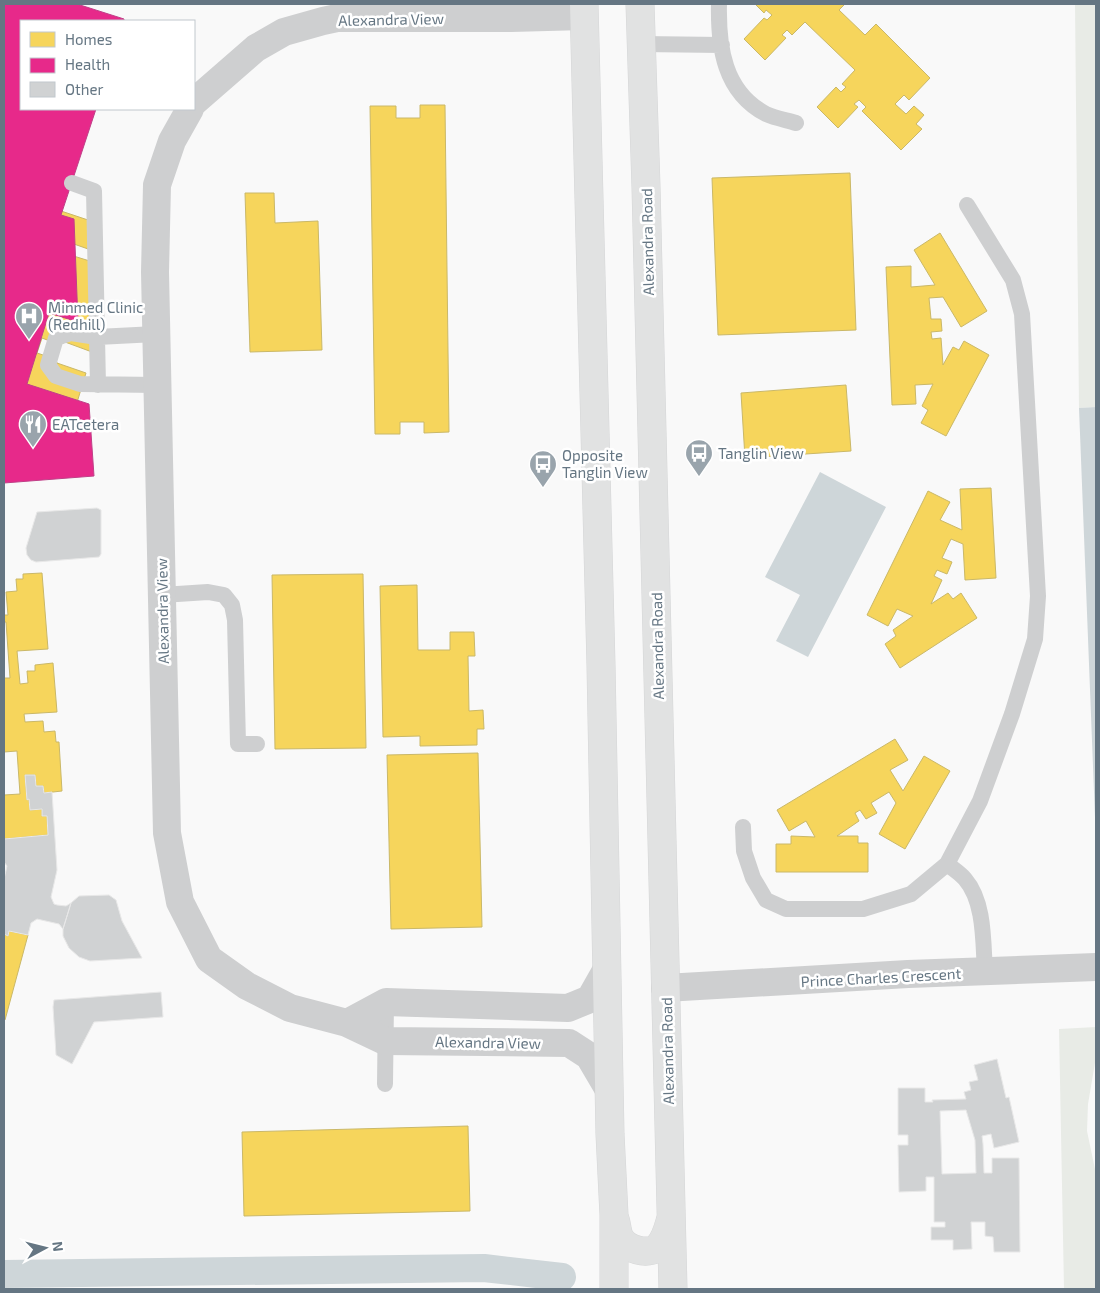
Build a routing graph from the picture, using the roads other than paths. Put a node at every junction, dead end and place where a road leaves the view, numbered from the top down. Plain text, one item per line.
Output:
1 (640, 4) edge
2 (719, 4) edge
3 (584, 10) edge
4 (641, 44) junction
5 (722, 45) junction
6 (195, 101) edge
7 (189, 110) edge
8 (796, 123) dead end
9 (72, 183) dead end
10 (967, 205) dead end
11 (156, 334) junction
12 (97, 337) junction
13 (98, 385) junction
14 (157, 385) junction
15 (162, 595) junction
16 (257, 744) dead end
17 (743, 827) dead end
18 (947, 864) junction
19 (1090, 967) edge
20 (607, 969) junction
21 (985, 972) junction
22 (665, 988) junction
23 (386, 1002) junction
24 (347, 1023) junction
25 (385, 1041) junction
26 (385, 1084) dead end
27 (609, 1090) junction
28 (614, 1215) junction
29 (672, 1216) junction
30 (614, 1289) edge
31 (673, 1289) edge

1 - 4 main road, Alexandra Road
2 - 5 lane
3 - 6 street, Alexandra View
3 - 20 main road
4 - 5 lane
4 - 22 main road, Alexandra Road
5 - 8 lane
7 - 11 street, Alexandra View
9 - 12 lane
10 - 18 lane
11 - 12 lane
11 - 14 street, Alexandra View
12 - 13 lane
12 - 13 lane
13 - 14 lane
14 - 15 street, Alexandra View
15 - 16 lane
15 - 24 street, Alexandra View
17 - 18 lane
18 - 21 lane
19 - 21 street, Prince Charles Crescent
20 - 23 street
20 - 27 main road
21 - 22 street, Prince Charles Crescent
22 - 29 main road, Alexandra Road
23 - 24 street
23 - 25 lane
24 - 25 street, Alexandra View
25 - 26 lane
25 - 27 street, Alexandra View
27 - 28 main road
28 - 29 main road
28 - 30 main road
29 - 31 main road, Alexandra Road

